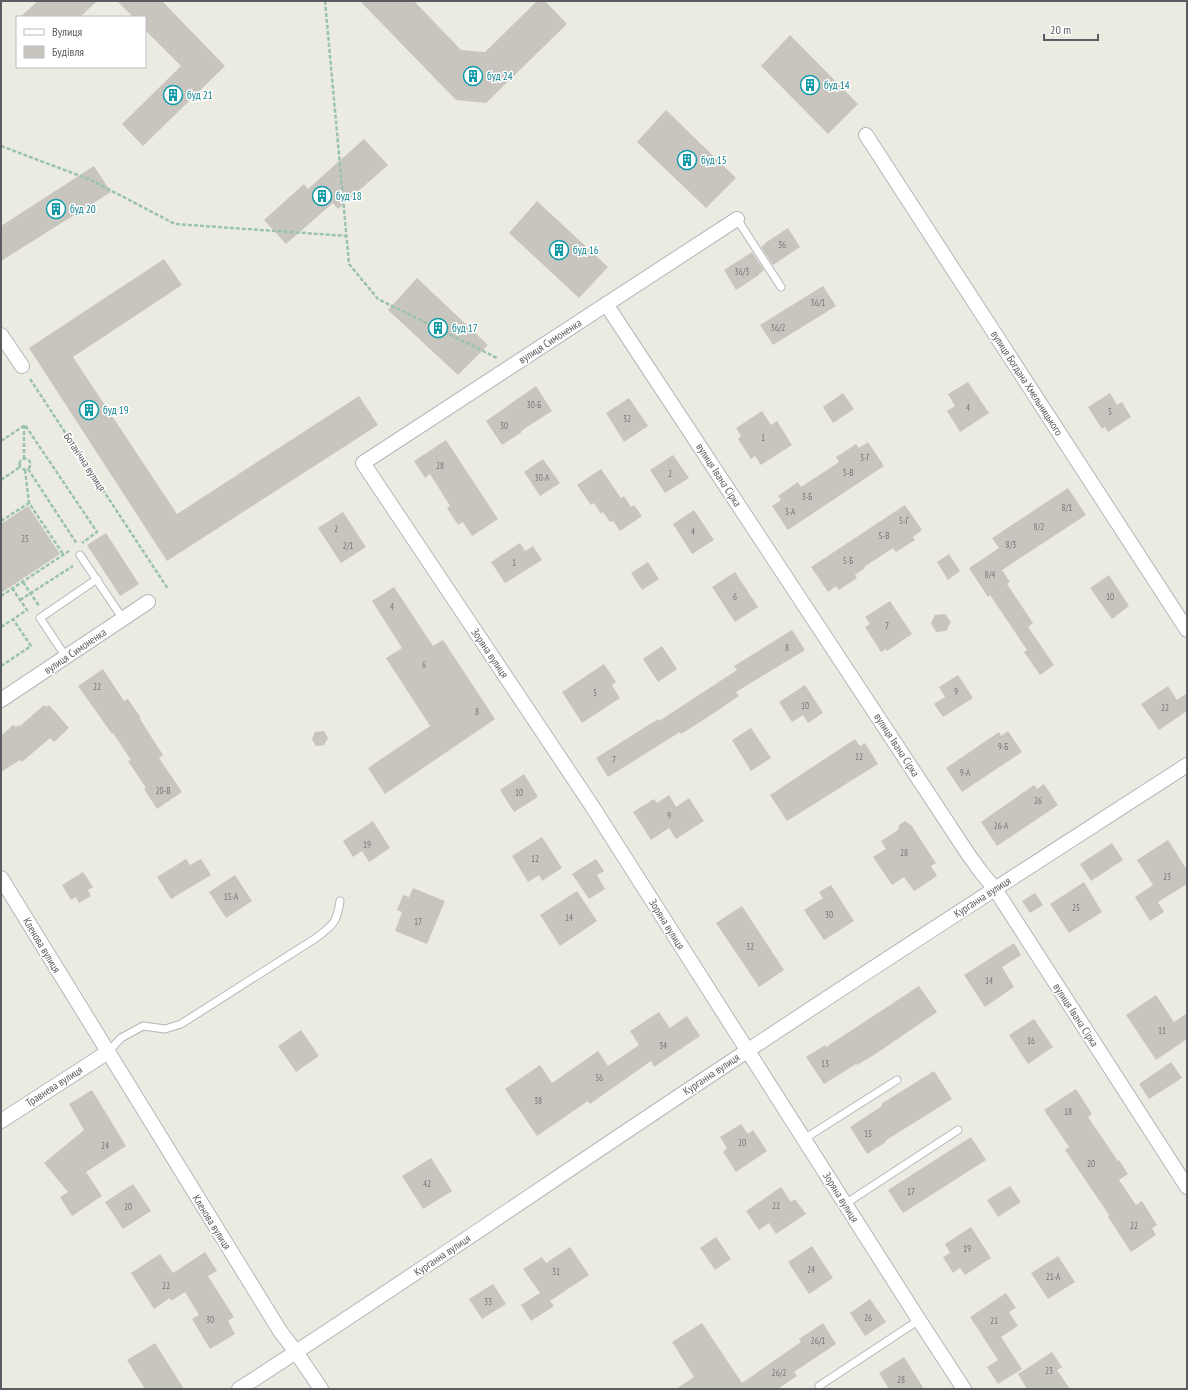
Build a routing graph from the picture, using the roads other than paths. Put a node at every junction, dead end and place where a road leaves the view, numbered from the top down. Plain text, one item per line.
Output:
1 (866, 135) dead end
2 (737, 219) joint
3 (781, 287) dead end
4 (606, 304) junction
5 (1, 335) edge
6 (22, 366) road end
7 (363, 463) joint
8 (82, 557) road end
9 (97, 579) junction
10 (148, 602) dead end
11 (123, 619) junction
12 (1187, 630) edge
13 (66, 657) junction
14 (1, 700) edge
15 (1187, 765) edge
16 (1, 878) edge
17 (995, 888) junction
18 (340, 901) dead end
19 (747, 1050) junction
20 (108, 1052) junction
21 (897, 1080) dead end
22 (1, 1121) edge
23 (958, 1130) dead end
24 (804, 1139) junction
25 (1187, 1187) edge
26 (845, 1204) junction
27 (919, 1320) junction
28 (296, 1352) junction
29 (819, 1386) dead end
30 (239, 1389) edge
31 (321, 1389) edge
32 (964, 1389) edge

1 - 12 street, вулиця Богдана Хмельницького
2 - 3 lane
2 - 4 street, вулиця Симоненка
4 - 7 street, вулиця Симоненка
4 - 17 street, вулиця Івана Сірка
5 - 6 street
7 - 19 street, Зоряна вулиця
8 - 9 lane
9 - 11 lane
9 - 13 lane
10 - 11 street, вулиця Симоненка
11 - 13 street, вулиця Симоненка
13 - 14 street, вулиця Симоненка
15 - 17 street, Курганна вулиця
16 - 20 street, Кленова вулиця
17 - 19 street, Курганна вулиця
17 - 25 street, вулиця Івана Сірка
18 - 20 lane
19 - 24 street, Зоряна вулиця
19 - 28 street, Курганна вулиця
20 - 22 street, Травнева вулиця
20 - 28 street, Кленова вулиця
21 - 24 lane
23 - 26 lane
24 - 26 street, Зоряна вулиця
26 - 27 street, Зоряна вулиця
27 - 29 lane
27 - 32 street, Зоряна вулиця
28 - 30 street, Курганна вулиця
28 - 31 street, Кленова вулиця

